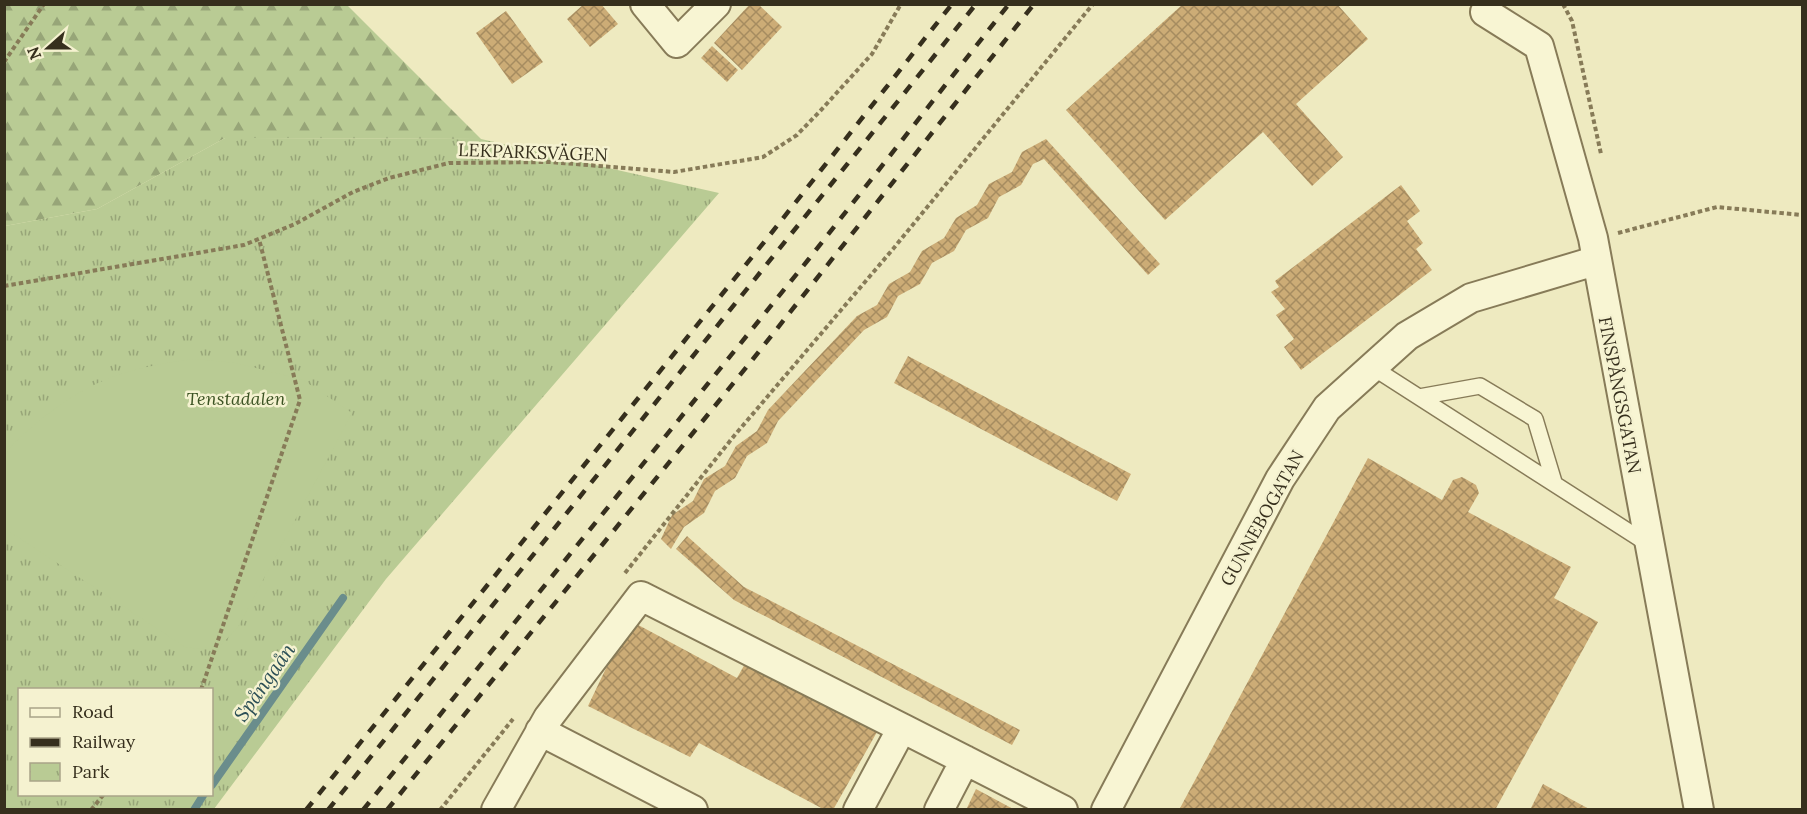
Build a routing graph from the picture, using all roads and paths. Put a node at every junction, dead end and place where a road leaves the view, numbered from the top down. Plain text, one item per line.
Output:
1 (44, 4) edge
2 (645, 4) edge
3 (716, 4) edge
4 (901, 4) edge
5 (1093, 4) edge
6 (1563, 4) edge
7 (1485, 12) dead end
8 (4, 62) edge
9 (1601, 156) dead end
10 (1803, 215) edge
11 (1623, 226) dead end
12 (1629, 231) junction
13 (259, 239) junction
14 (1594, 250) junction
15 (4, 286) edge
16 (1372, 367) junction
17 (1419, 397) junction
18 (1554, 482) junction
19 (1648, 544) junction
20 (618, 583) dead end
21 (202, 688) edge
22 (518, 713) dead end
23 (902, 728) junction
24 (540, 731) junction
25 (965, 760) junction
26 (103, 796) edge
27 (90, 810) edge
28 (440, 810) edge
29 (496, 810) edge
30 (693, 810) edge
31 (858, 810) edge
32 (939, 810) edge
33 (1063, 810) edge
34 (1106, 810) edge
35 (1699, 810) edge

1 - 8 path
2 - 3 street
4 - 13 path, LEKPARKSVÄGEN
5 - 20 path
6 - 9 path
7 - 14 street, FINSPÅNGSGATAN
10 - 12 path
11 - 12 path
12 - 14 path
13 - 15 path, LEKPARKSVÄGEN
13 - 21 path
14 - 16 street, GUNNEBOGATAN
14 - 19 street, FINSPÅNGSGATAN
16 - 17 lane
16 - 34 street, GUNNEBOGATAN
17 - 18 lane
17 - 18 lane
18 - 19 lane
19 - 35 street, FINSPÅNGSGATAN
22 - 28 path
23 - 24 street
23 - 25 street
23 - 31 street
24 - 29 street
24 - 30 street
25 - 32 street
25 - 33 street
26 - 27 path

